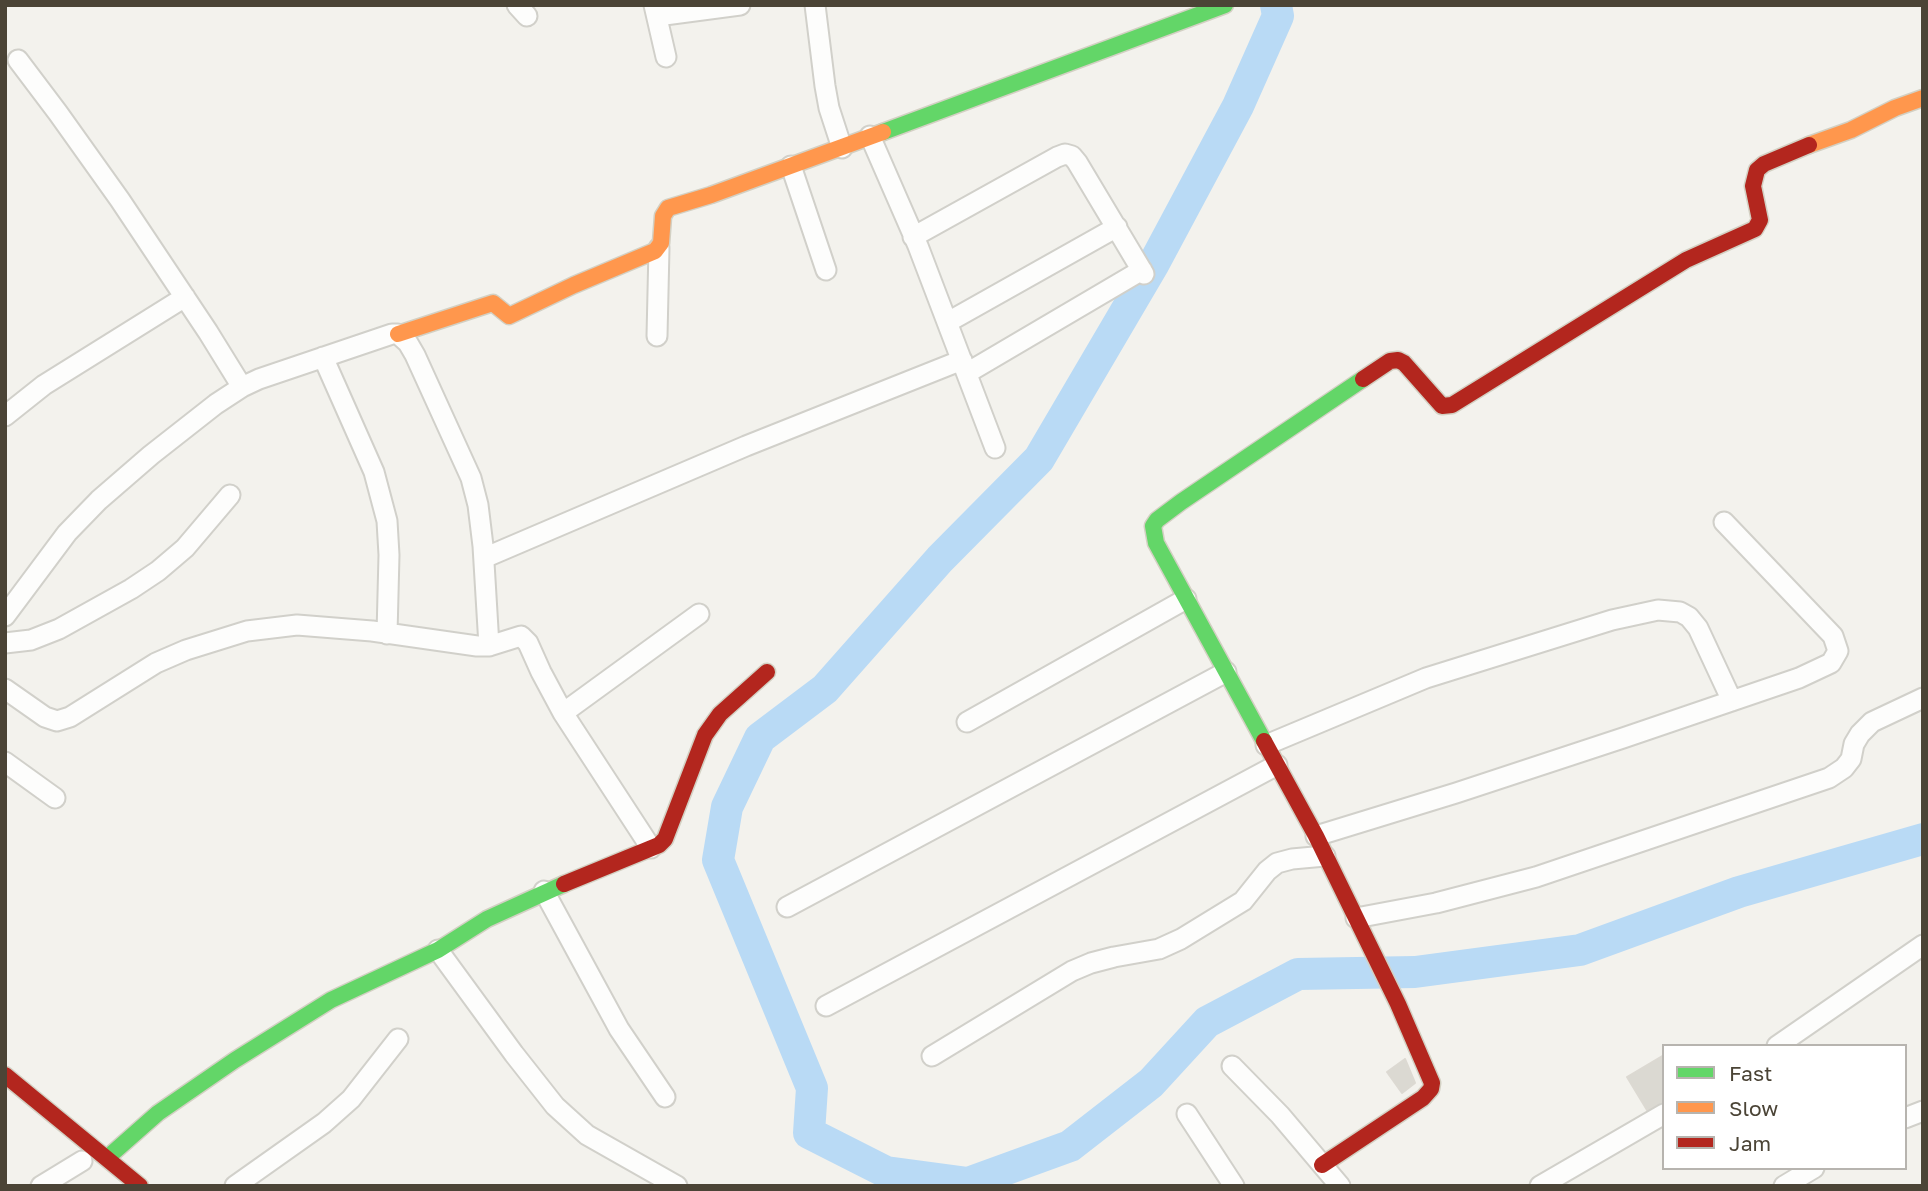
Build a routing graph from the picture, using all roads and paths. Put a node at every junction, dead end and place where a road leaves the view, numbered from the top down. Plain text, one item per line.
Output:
1 (740, 5) edge
2 (815, 5) edge
3 (1225, 5) edge
4 (655, 11) edge
5 (666, 57) dead end
6 (18, 60) dead end
7 (1923, 98) edge
8 (870, 136) junction
9 (842, 148) junction
10 (791, 166) junction
11 (1117, 227) junction
12 (914, 237) junction
13 (659, 248) junction
14 (826, 270) dead end
15 (185, 297) junction
16 (948, 322) junction
17 (398, 334) junction
18 (657, 336) dead end
19 (323, 358) junction
20 (965, 367) junction
21 (242, 387) junction
22 (5, 416) edge
23 (995, 448) dead end
24 (230, 495) dead end
25 (1724, 522) dead end
26 (484, 558) junction
27 (1186, 599) junction
28 (699, 614) dead end
29 (5, 616) edge
30 (387, 634) junction
31 (5, 643) edge
32 (489, 646) junction
33 (767, 672) dead end
34 (1226, 672) junction
35 (5, 689) edge
36 (1923, 698) edge
37 (1732, 701) junction
38 (563, 713) junction
39 (967, 722) dead end
40 (1266, 745) junction
41 (5, 762) edge
42 (1278, 765) junction
43 (55, 798) dead end
44 (1316, 836) junction
45 (652, 848) junction
46 (1325, 856) junction
47 (544, 891) junction
48 (787, 907) dead end
49 (1358, 923) junction
50 (1923, 945) edge
51 (439, 950) junction
52 (826, 1006) dead end
53 (398, 1039) dead end
54 (1780, 1044) edge
55 (932, 1056) dead end
56 (1232, 1066) dead end
57 (5, 1075) edge
58 (665, 1097) dead end
59 (1186, 1114) dead end
60 (1662, 1115) edge
61 (107, 1158) junction
62 (82, 1161) dead end
63 (1322, 1165) junction
64 (1811, 1170) edge
65 (41, 1186) edge
66 (140, 1186) edge
67 (235, 1186) edge
68 (677, 1186) edge
69 (1234, 1186) edge
70 (1340, 1186) edge
71 (1540, 1186) edge
72 (1784, 1186) edge

1 - 4 street
2 - 9 street
3 - 8 street
4 - 5 street
6 - 15 street
7 - 27 street
8 - 9 street
8 - 12 street
9 - 10 street
10 - 13 street
10 - 14 street
11 - 12 street
11 - 16 street
11 - 20 street
12 - 16 street
13 - 17 street
13 - 18 street
15 - 21 street
15 - 22 street
16 - 20 street
17 - 19 street
17 - 26 street
19 - 21 street
19 - 30 street
20 - 23 street
20 - 26 street
21 - 29 street
24 - 31 street
25 - 37 street
26 - 32 street
27 - 34 street
27 - 39 street
28 - 38 street
30 - 32 street
30 - 35 street
32 - 38 street
33 - 45 street
34 - 40 street
34 - 48 street
36 - 49 street
37 - 40 street
37 - 44 street
38 - 45 street
40 - 42 street
41 - 43 street
42 - 44 street
42 - 52 street
44 - 46 street
45 - 47 street
46 - 49 street
46 - 55 street
47 - 51 street
47 - 58 street
49 - 63 street
50 - 54 street
51 - 61 street
51 - 68 street
53 - 67 street
56 - 63 street
57 - 61 street
59 - 69 street
60 - 71 street
61 - 66 street
62 - 65 street
63 - 70 street
64 - 72 street

